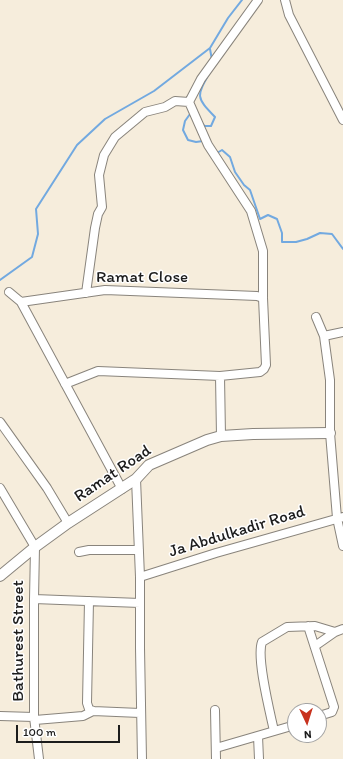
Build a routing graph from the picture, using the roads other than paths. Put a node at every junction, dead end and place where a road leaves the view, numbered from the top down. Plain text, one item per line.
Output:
1 (258, 0) edge
2 (285, 0) edge
3 (189, 102) junction
4 (343, 120) edge
5 (9, 292) dead end
6 (86, 293) junction
7 (263, 298) junction
8 (20, 302) junction
9 (316, 317) dead end
10 (343, 332) edge
11 (324, 336) junction
12 (220, 376) junction
13 (65, 384) junction
14 (0, 422) edge
15 (330, 434) junction
16 (221, 436) junction
17 (136, 479) junction
18 (0, 488) edge
19 (122, 489) junction
20 (340, 517) edge
21 (68, 523) junction
22 (343, 546) edge
23 (35, 547) junction
24 (139, 550) junction
25 (79, 552) dead end
26 (1, 574) edge
27 (140, 577) junction
28 (34, 599) junction
29 (89, 602) junction
30 (140, 603) junction
31 (308, 626) junction
32 (339, 631) edge
33 (315, 646) junction
34 (215, 710) dead end
35 (93, 711) junction
36 (140, 713) junction
37 (327, 714) edge
38 (0, 716) edge
39 (35, 718) junction
40 (287, 727) edge
41 (274, 731) junction
42 (258, 736) junction
43 (216, 748) junction
44 (40, 759) edge
45 (142, 759) edge
46 (216, 759) edge
47 (259, 759) edge

1 - 3 street
2 - 4 street
3 - 6 street
3 - 7 street
5 - 8 street
6 - 7 street, Ramat Close
6 - 8 street, Ramat Close
7 - 12 street
8 - 13 street
9 - 11 street
10 - 11 street
11 - 15 street
12 - 13 street
12 - 16 street
13 - 19 street
14 - 21 street
15 - 16 street, Ramat Road
15 - 20 street
16 - 17 street, Ramat Road
17 - 19 street, Ramat Road
17 - 24 street
18 - 23 street
19 - 21 street, Ramat Road
20 - 22 street
20 - 27 street, Ja Abdulkadir Road
21 - 23 street, Ramat Road
23 - 26 street, Ramat Road
23 - 28 street, Bathurest Street
24 - 25 street
24 - 27 street
27 - 30 street
28 - 29 street
28 - 39 street, Bathurest Street
29 - 30 street
29 - 35 street
30 - 36 street
31 - 32 street
31 - 33 street
31 - 41 street
32 - 33 street
33 - 37 street
34 - 43 street
35 - 36 street
35 - 39 street
36 - 45 street
38 - 39 street
39 - 44 street, Bathurest Street
40 - 41 street
41 - 42 street
42 - 43 street
42 - 47 street
43 - 46 street

